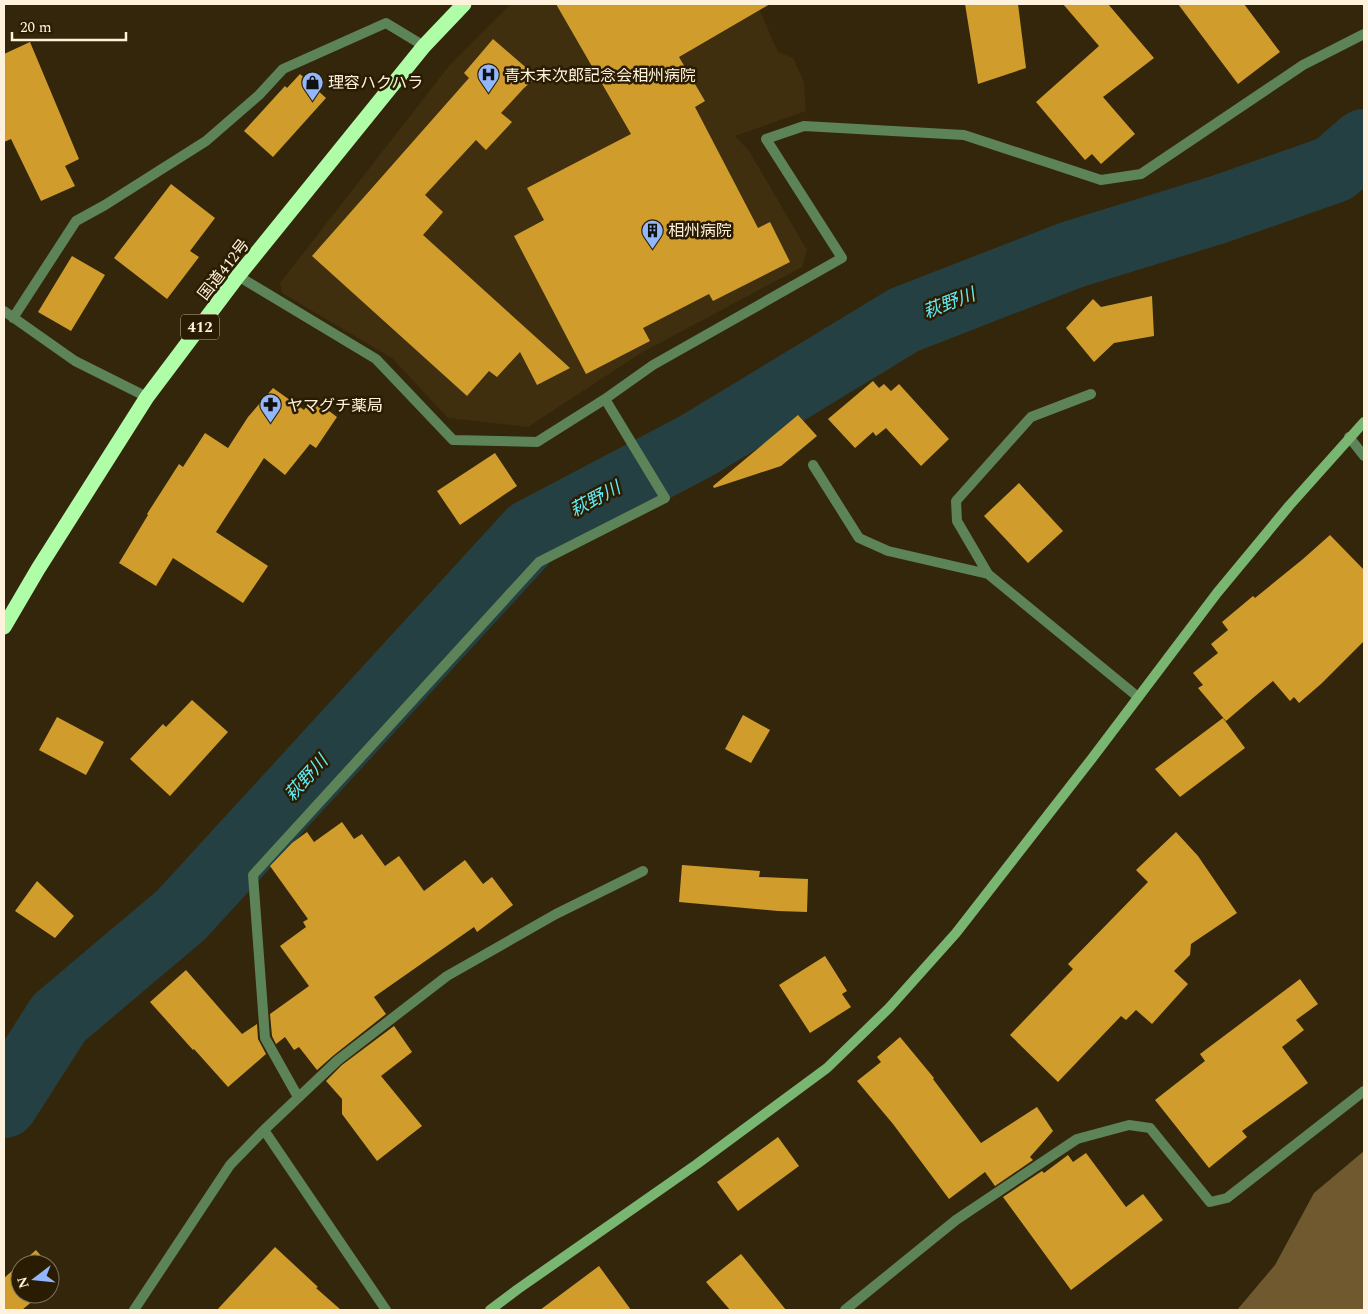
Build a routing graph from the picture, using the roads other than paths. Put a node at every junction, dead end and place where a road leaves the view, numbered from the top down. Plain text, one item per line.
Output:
1 (464, 4) edge
2 (1364, 34) edge
3 (424, 46) junction
4 (238, 276) junction
5 (4, 311) edge
6 (13, 318) junction
7 (1091, 394) dead end
8 (148, 398) junction
9 (606, 400) junction
10 (1364, 422) edge
11 (1349, 437) junction
12 (1364, 456) edge
13 (813, 465) dead end
14 (988, 574) junction
15 (4, 627) edge
16 (1138, 697) junction
17 (644, 871) dead end
18 (1364, 1091) edge
19 (298, 1097) junction
20 (264, 1130) junction
21 (134, 1310) edge
22 (386, 1310) edge
23 (490, 1310) edge
24 (845, 1310) edge

1 - 3 highway, 国道412号 / 412
2 - 9 street
3 - 4 highway, 国道412号 / 412
3 - 6 street
4 - 8 highway, 国道412号 / 412
4 - 9 street
5 - 6 street
6 - 8 street
7 - 14 street
8 - 15 highway, 国道412号 / 412
9 - 19 street
10 - 11 street
11 - 12 street
11 - 16 street
13 - 14 street
14 - 16 street
16 - 23 street
17 - 19 street
18 - 24 street
19 - 20 street
20 - 21 street
20 - 22 street

